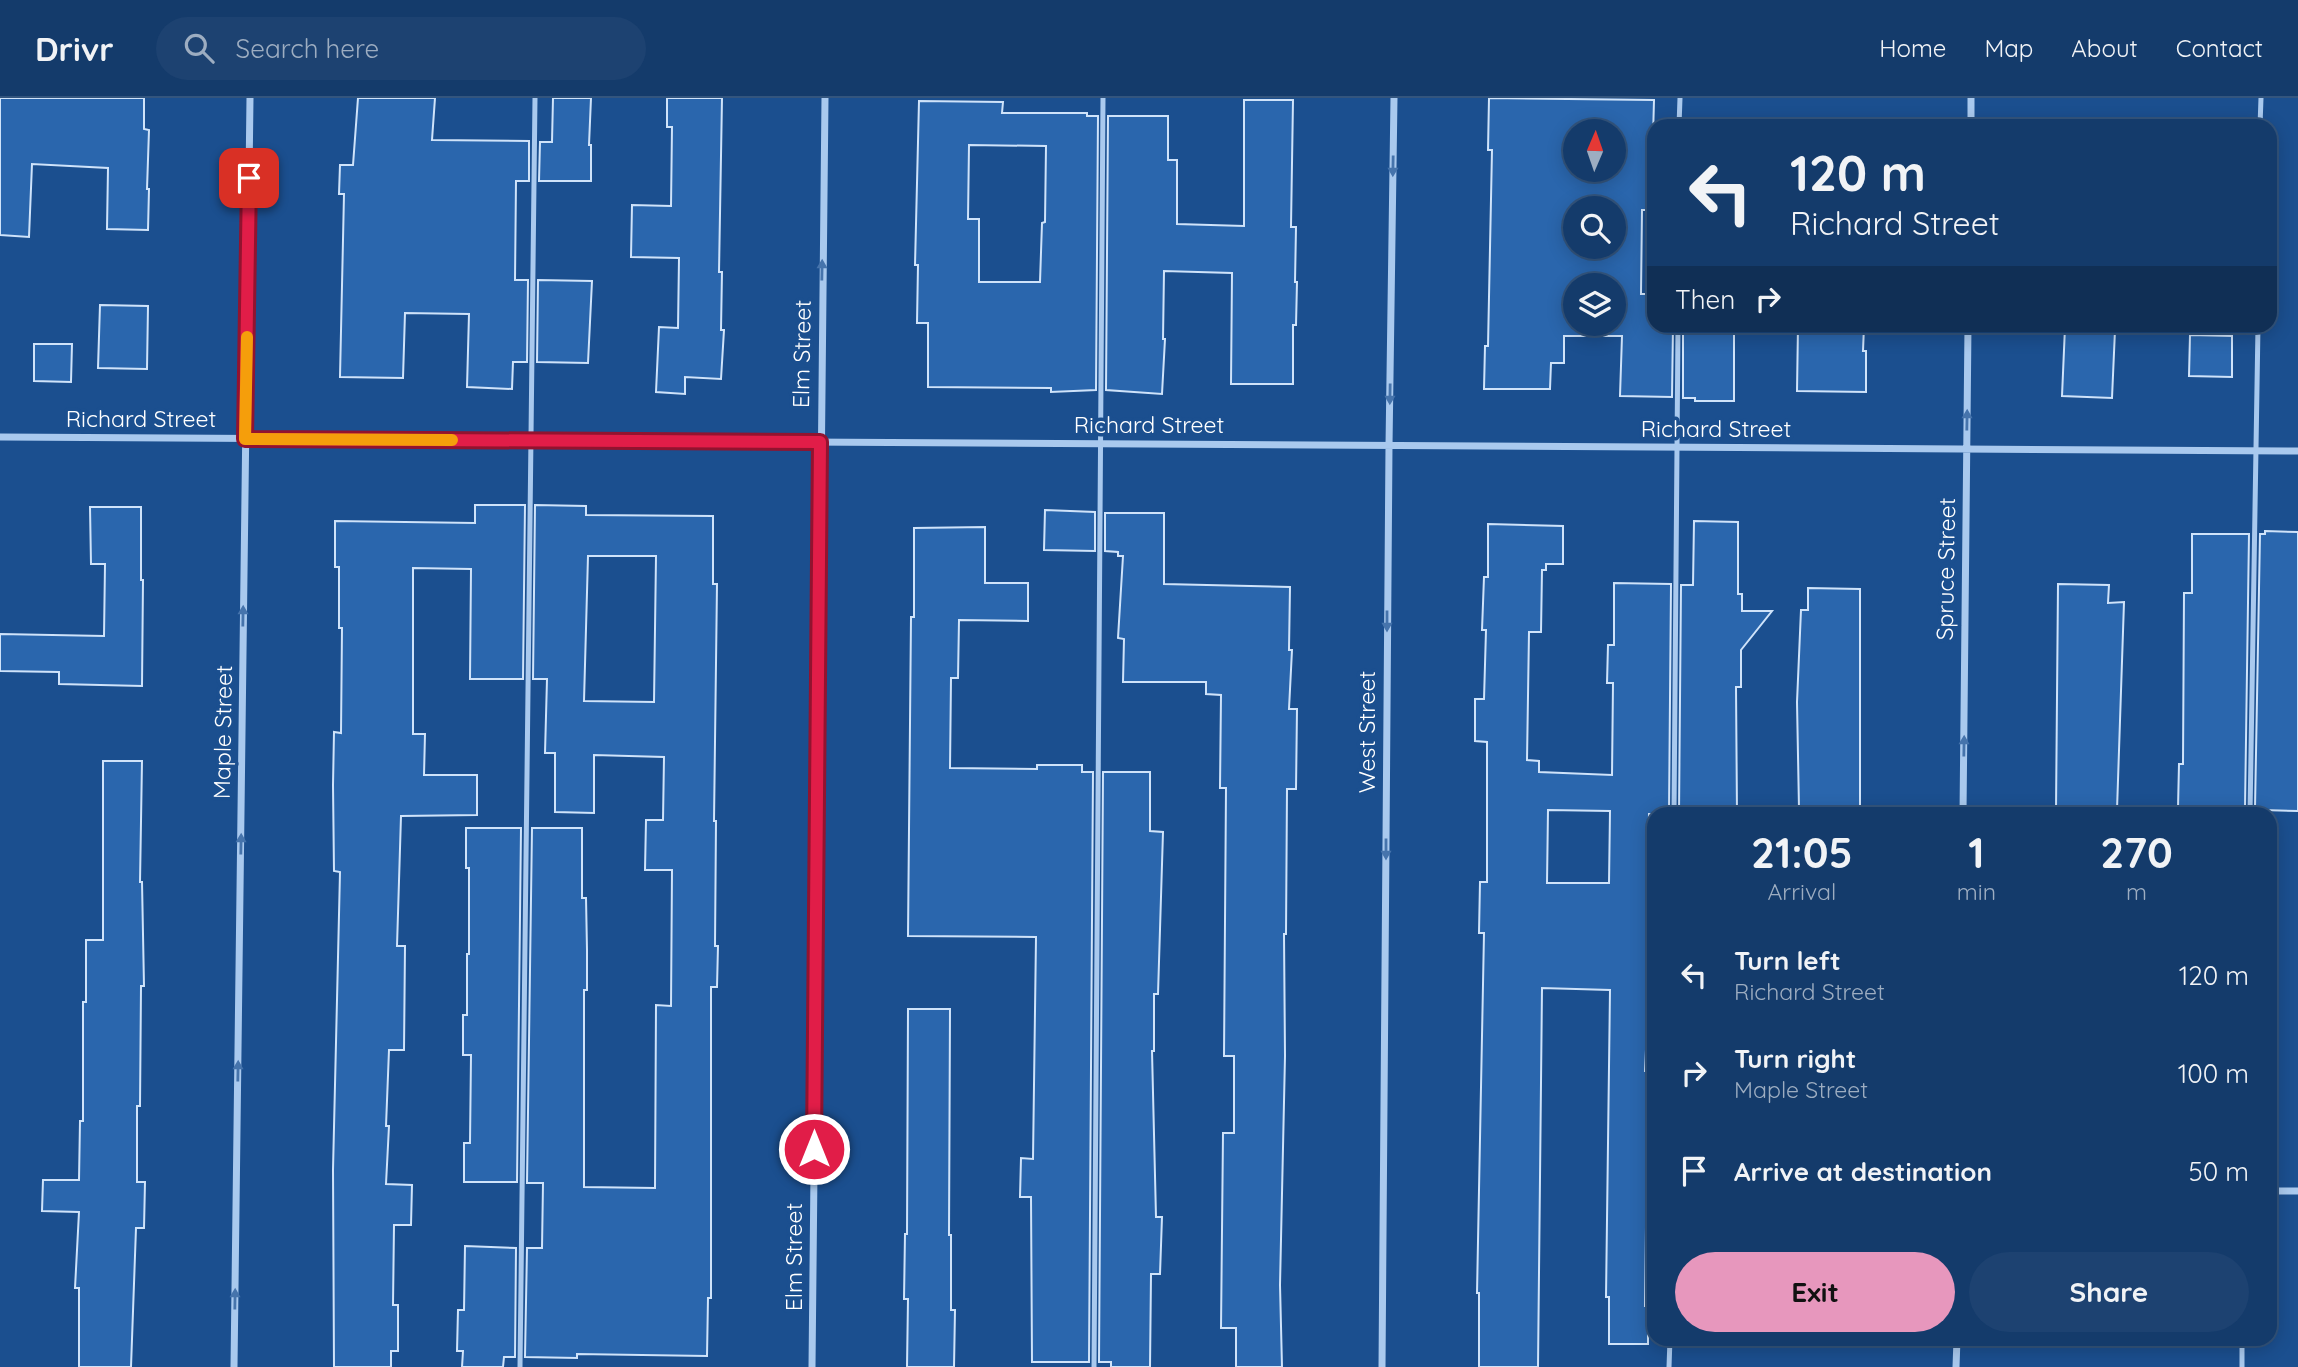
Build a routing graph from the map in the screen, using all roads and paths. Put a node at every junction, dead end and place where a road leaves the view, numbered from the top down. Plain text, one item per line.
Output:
1 (250, 98) edge
2 (535, 98) edge
3 (825, 98) edge
4 (1103, 98) edge
5 (1394, 98) edge
6 (1680, 98) edge
7 (1971, 98) edge
8 (2261, 98) edge
9 (1679, 119) edge
10 (1971, 119) edge
11 (2260, 119) edge
12 (1678, 333) edge
13 (1968, 333) edge
14 (2258, 333) edge
15 (0, 437) edge
16 (245, 439) junction
17 (531, 440) junction
18 (820, 442) junction
19 (1100, 444) junction
20 (1389, 446) junction
21 (1677, 448) junction
22 (1967, 450) junction
23 (2257, 451) junction
24 (2298, 451) edge
25 (1674, 807) edge
26 (1963, 807) edge
27 (2250, 807) edge
28 (2277, 1191) edge
29 (2298, 1191) edge
30 (1670, 1346) edge
31 (1957, 1346) edge
32 (2242, 1346) edge
33 (234, 1367) edge
34 (520, 1367) edge
35 (812, 1367) edge
36 (1094, 1367) edge
37 (1382, 1367) edge
38 (1670, 1367) edge
39 (1956, 1367) edge
40 (2242, 1367) edge

1 - 16 street, Maple Street
2 - 17 lane
18 -> 3 street, Elm Street
4 - 19 lane
5 -> 20 street, West Street
6 - 9 lane
7 - 10 street
8 - 11 lane
12 - 21 lane
22 -> 13 street, Spruce Street
14 - 23 lane
15 - 16 street, Richard Street
16 - 17 street, Richard Street
33 -> 16 street, Maple Street
17 - 18 street, Richard Street
17 - 34 lane
18 - 19 street, Richard Street
18 - 35 street, Elm Street
19 - 20 street, Richard Street
19 - 36 lane
20 - 21 street, Richard Street
20 -> 37 street, West Street
21 - 22 street, Richard Street
21 - 25 lane
22 - 23 street, Richard Street
26 -> 22 street, Spruce Street
23 - 24 street, Richard Street
23 - 27 lane
28 - 29 street
30 - 38 lane
31 - 39 street
32 - 40 lane

